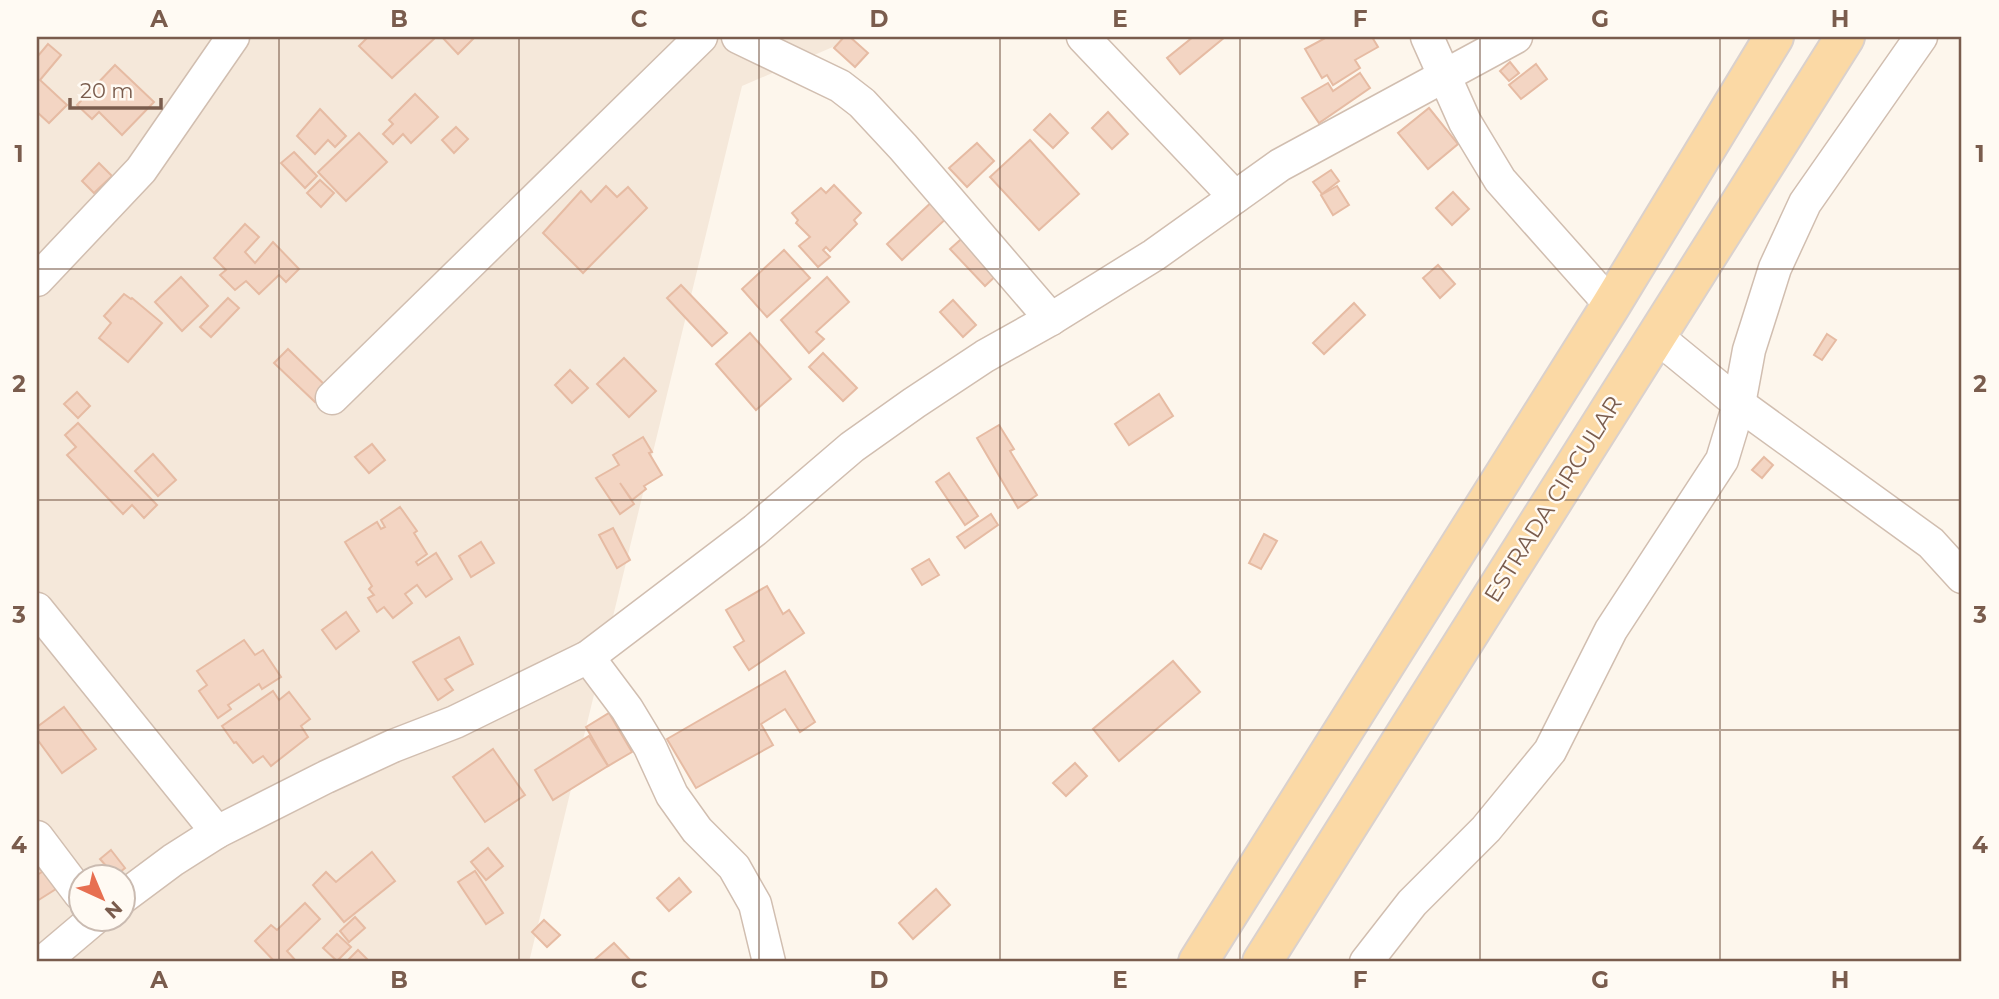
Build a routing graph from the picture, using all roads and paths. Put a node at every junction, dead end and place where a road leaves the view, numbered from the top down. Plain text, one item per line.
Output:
1 (233, 37) edge
2 (701, 37) edge
3 (738, 37) edge
4 (1083, 37) edge
5 (1427, 37) edge
6 (1516, 37) edge
7 (1774, 37) edge
8 (1845, 37) edge
9 (1921, 37) edge
10 (1444, 74) junction
11 (1235, 197) junction
12 (37, 280) edge
13 (1611, 305) junction
14 (1051, 318) junction
15 (1656, 336) junction
16 (332, 398) dead end
17 (1740, 404) junction
18 (1962, 577) edge
19 (37, 609) edge
20 (589, 657) junction
21 (217, 832) junction
22 (37, 837) edge
23 (66, 875) edge
24 (136, 888) edge
25 (79, 932) edge
26 (43, 962) edge
27 (769, 962) edge
28 (1198, 962) edge
29 (1262, 962) edge
30 (1366, 962) edge

1 - 12 street
2 - 16 street
3 - 14 street
4 - 11 street
5 - 10 street
6 - 10 street
7 - 13 main road
8 - 15 main road, ESTRADA CIRCULAR
9 - 17 street
10 - 11 street
10 - 13 street
11 - 14 street
13 - 28 main road
14 - 20 street
15 - 17 street
15 - 29 main road, ESTRADA CIRCULAR
17 - 18 street
17 - 30 street
19 - 21 street
20 - 21 street
20 - 27 street
21 - 24 street
22 - 23 street
25 - 26 street

